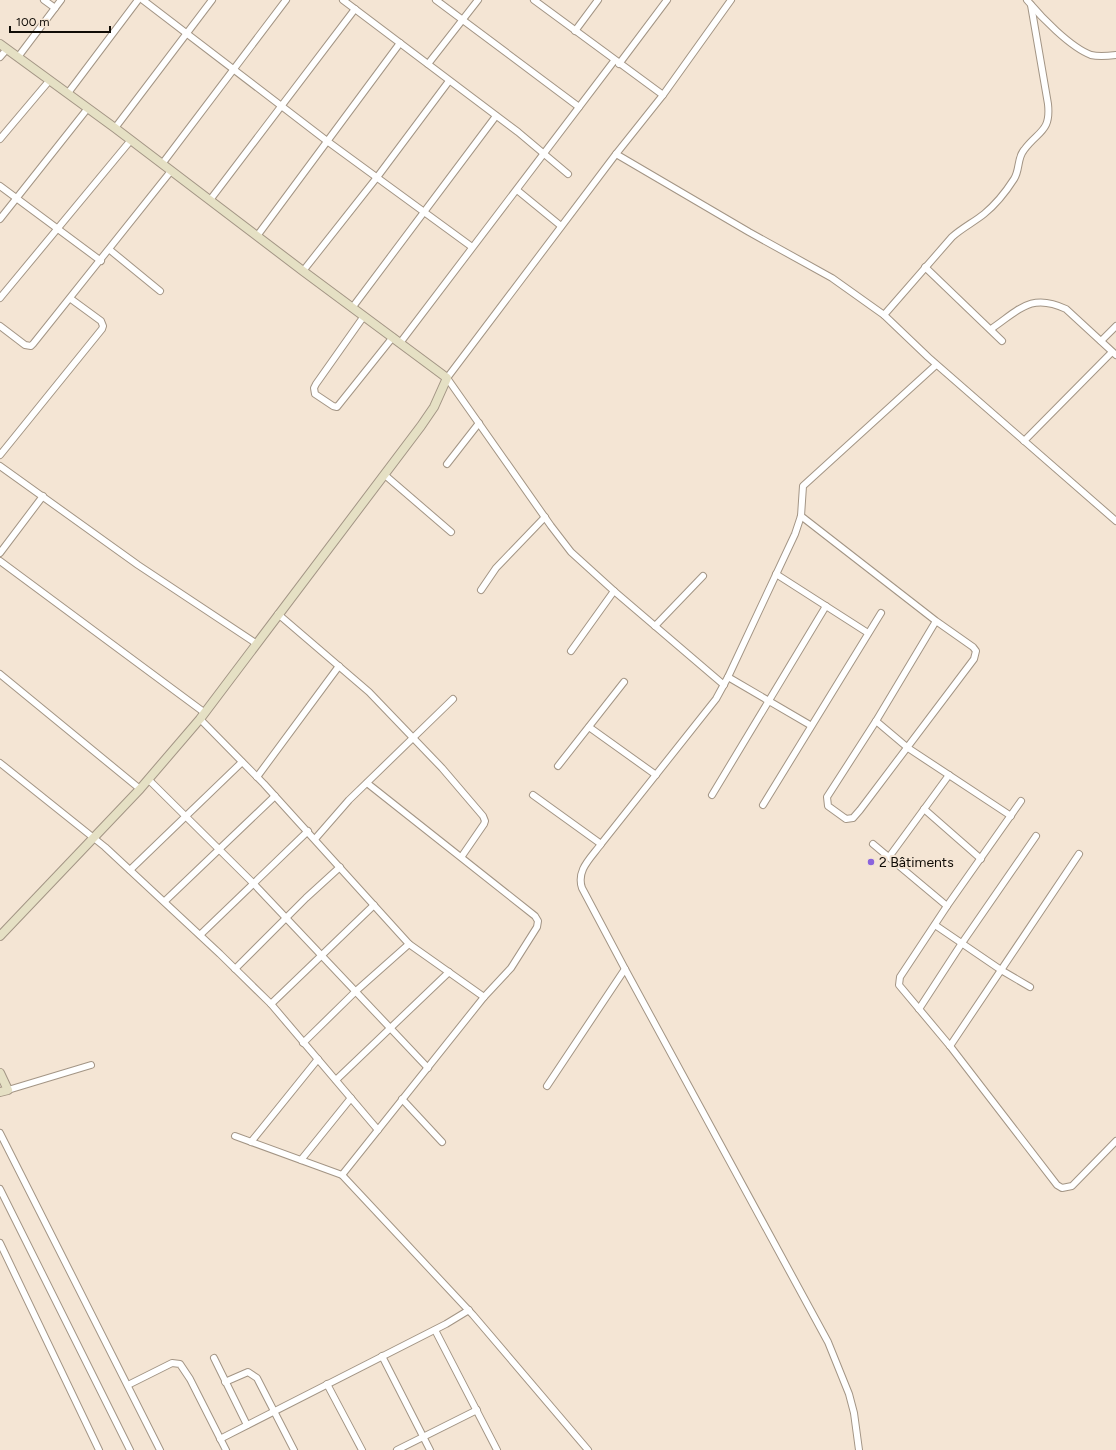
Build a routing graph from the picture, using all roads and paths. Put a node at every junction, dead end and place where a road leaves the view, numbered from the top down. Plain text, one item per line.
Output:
1 (44, 0) edge
2 (61, 0) edge
3 (138, 0) edge
4 (142, 0) edge
5 (212, 0) edge
6 (286, 0) edge
7 (343, 0) edge
8 (436, 0) edge
9 (478, 0) edge
10 (534, 0) edge
11 (598, 0) edge
12 (667, 0) edge
13 (731, 0) edge
14 (1029, 2) edge
15 (55, 8) junction
16 (355, 9) junction
17 (462, 20) junction
18 (575, 31) junction
19 (186, 34) junction
20 (400, 43) junction
21 (3, 46) edge
22 (1116, 55) edge
23 (0, 57) edge
24 (18, 58) junction
25 (617, 62) junction
26 (428, 64) junction
27 (233, 69) junction
28 (49, 81) junction
29 (449, 81) junction
30 (68, 93) junction
31 (663, 95) junction
32 (281, 105) junction
33 (578, 107) junction
34 (88, 108) junction
35 (496, 116) junction
36 (115, 128) junction
37 (0, 139) edge
38 (131, 140) junction
39 (327, 141) junction
40 (545, 154) junction
41 (616, 154) junction
42 (162, 164) junction
43 (171, 171) junction
44 (568, 174) dead end
45 (378, 176) junction
46 (0, 186) edge
47 (517, 190) junction
48 (17, 198) junction
49 (210, 200) junction
50 (424, 210) junction
51 (0, 219) edge
52 (561, 226) junction
53 (58, 230) junction
54 (257, 236) junction
55 (472, 247) junction
56 (110, 250) junction
57 (101, 261) junction
58 (925, 267) junction
59 (303, 271) junction
60 (160, 291) dead end
61 (0, 298) edge
62 (71, 299) junction
63 (352, 308) junction
64 (884, 315) junction
65 (364, 316) junction
66 (0, 326) edge
67 (1116, 326) edge
68 (991, 329) junction
69 (393, 337) junction
70 (1002, 341) dead end
71 (1101, 341) junction
72 (400, 343) junction
73 (1114, 353) edge
74 (936, 364) junction
75 (447, 378) junction
76 (479, 423) junction
77 (1024, 441) junction
78 (0, 455) edge
79 (447, 464) dead end
80 (0, 466) edge
81 (386, 476) junction
82 (43, 496) junction
83 (800, 516) junction
84 (545, 517) junction
85 (1116, 521) edge
86 (451, 532) dead end
87 (0, 553) edge
88 (0, 561) edge
89 (776, 574) junction
90 (703, 576) dead end
91 (481, 590) dead end
92 (614, 591) junction
93 (826, 606) junction
94 (881, 613) dead end
95 (278, 614) junction
96 (936, 621) junction
97 (655, 626) junction
98 (868, 633) junction
99 (258, 644) junction
100 (571, 650) dead end
101 (339, 666) junction
102 (0, 674) edge
103 (728, 677) junction
104 (624, 682) dead end
105 (724, 684) junction
106 (453, 699) dead end
107 (769, 701) junction
108 (202, 716) junction
109 (876, 721) junction
110 (810, 725) junction
111 (589, 727) junction
112 (413, 739) junction
113 (908, 748) junction
114 (242, 762) junction
115 (0, 763) edge
116 (558, 766) dead end
117 (656, 775) junction
118 (949, 775) junction
119 (257, 777) junction
120 (148, 779) junction
121 (368, 783) junction
122 (140, 789) junction
123 (533, 795) dead end
124 (712, 795) dead end
125 (275, 796) junction
126 (1021, 801) dead end
127 (763, 806) dead end
128 (924, 809) junction
129 (185, 815) junction
130 (1010, 816) junction
131 (308, 831) junction
132 (1036, 836) dead end
133 (94, 838) junction
134 (315, 839) junction
135 (601, 844) junction
136 (873, 844) dead end
137 (219, 849) junction
138 (1079, 854) dead end
139 (462, 856) junction
140 (888, 857) junction
141 (981, 859) junction
142 (340, 867) junction
143 (130, 870) junction
144 (253, 883) junction
145 (165, 901) junction
146 (374, 905) junction
147 (948, 906) junction
148 (287, 919) junction
149 (935, 925) junction
150 (200, 935) junction
151 (0, 936) edge
152 (962, 943) junction
153 (409, 944) junction
154 (322, 955) junction
155 (235, 969) junction
156 (625, 969) junction
157 (1001, 970) junction
158 (449, 972) junction
159 (1030, 987) dead end
160 (356, 991) junction
161 (484, 997) junction
162 (271, 1004) junction
163 (919, 1010) junction
164 (391, 1029) junction
165 (303, 1043) junction
166 (950, 1046) junction
167 (318, 1059) junction
168 (91, 1065) dead end
169 (428, 1068) junction
170 (0, 1073) edge
171 (336, 1080) junction
172 (547, 1086) dead end
173 (8, 1090) junction
174 (0, 1092) edge
175 (351, 1098) junction
176 (402, 1099) junction
177 (378, 1130) junction
178 (0, 1133) edge
179 (235, 1136) dead end
180 (1116, 1141) edge
181 (251, 1142) junction
182 (442, 1142) dead end
183 (301, 1160) junction
184 (342, 1175) junction
185 (0, 1189) edge
186 (0, 1243) edge
187 (469, 1310) junction
188 (435, 1330) junction
189 (382, 1356) junction
190 (214, 1358) dead end
191 (225, 1382) junction
192 (327, 1384) junction
193 (128, 1385) junction
194 (275, 1410) junction
195 (477, 1410) junction
196 (247, 1424) junction
197 (423, 1436) junction
198 (220, 1438) junction
199 (99, 1450) edge
200 (130, 1450) edge
201 (160, 1450) edge
202 (226, 1450) edge
203 (294, 1450) edge
204 (362, 1450) edge
205 (397, 1450) edge
206 (430, 1450) edge
207 (497, 1450) edge
208 (588, 1450) edge
209 (859, 1450) edge

1 - 15 street
2 - 15 street
3 - 30 street
4 - 19 street
5 - 19 street
6 - 27 street
7 - 16 street
8 - 17 street
9 - 17 street
10 - 18 street
11 - 18 street
12 - 25 street
13 - 31 street
14 - 22 street
14 - 58 street
15 - 24 street
16 - 20 street
16 - 32 street
17 - 26 street
17 - 33 street
18 - 25 street
19 - 27 street
19 - 36 street
20 - 26 street
20 - 39 street
21 - 23 street
21 - 24 street
24 - 28 street
25 - 31 street
25 - 33 street
26 - 29 street
27 - 32 street
27 - 42 street
28 - 30 street
28 - 37 street
29 - 35 street
29 - 45 street
30 - 34 street
31 - 41 street
32 - 39 street
32 - 49 street
33 - 40 street
34 - 36 street
34 - 48 street
35 - 40 street
35 - 50 street
36 - 38 street
38 - 42 street
38 - 53 street
39 - 45 street
39 - 54 street
40 - 44 street
40 - 47 street
41 - 52 street
41 - 64 street
42 - 43 street
43 - 49 street
43 - 56 street
45 - 50 street
45 - 59 street
46 - 48 street
47 - 52 street
47 - 55 street
48 - 51 street
48 - 53 street
49 - 54 street
50 - 55 street
50 - 63 street
52 - 75 street
53 - 57 street
53 - 61 street
54 - 59 street
55 - 72 street
56 - 57 street
56 - 60 street
57 - 62 street
58 - 64 street
58 - 68 street
59 - 63 street
62 - 66 street
62 - 78 street
63 - 65 street
64 - 74 street
65 - 69 street
65 - 69 street
67 - 71 street
68 - 70 street
68 - 71 street
69 - 72 street
71 - 73 street
72 - 75 street
73 - 77 street
74 - 77 street
74 - 83 street
75 - 76 street
75 - 81 street
76 - 79 street
76 - 84 street
77 - 85 street
80 - 82 street
81 - 86 street
81 - 95 street
82 - 87 street
82 - 99 street
83 - 89 street
83 - 96 street
84 - 91 street
84 - 92 street
88 - 108 street
89 - 93 street
89 - 103 street
90 - 97 street
92 - 97 street
92 - 100 street
93 - 98 street
93 - 107 street
94 - 98 street
95 - 99 street
95 - 101 street
96 - 109 street
96 - 113 street
97 - 105 street
98 - 110 street
99 - 108 street
101 - 112 street
101 - 119 street
102 - 122 street
103 - 105 street
103 - 107 street
104 - 111 street
105 - 117 street
106 - 112 street
107 - 110 street
107 - 124 street
108 - 114 street
108 - 120 street
109 - 113 street
109 - 113 street
110 - 127 street
111 - 116 street
111 - 117 street
112 - 121 street
112 - 139 street
113 - 118 street
114 - 119 street
114 - 129 street
115 - 133 street
117 - 135 street
118 - 128 street
118 - 130 street
119 - 125 street
120 - 122 street
120 - 129 street
121 - 134 street
121 - 139 street
122 - 133 street
123 - 135 street
125 - 131 street
125 - 137 street
126 - 130 street
128 - 140 street
128 - 141 street
129 - 137 street
129 - 143 street
130 - 141 street
131 - 134 street
131 - 144 street
132 - 152 street
133 - 143 street
133 - 151 street
134 - 142 street
135 - 156 street
136 - 140 street
137 - 144 street
137 - 145 street
138 - 157 street
139 - 161 street
140 - 147 street
141 - 147 street
142 - 146 street
142 - 148 street
143 - 145 street
144 - 148 street
144 - 150 street
145 - 150 street
146 - 153 street
146 - 154 street
147 - 149 street
148 - 154 street
148 - 155 street
149 - 152 street
149 - 163 street
150 - 155 street
152 - 157 street
152 - 163 street
153 - 158 street
153 - 160 street
154 - 160 street
154 - 162 street
155 - 162 street
156 - 172 street
156 - 209 street
157 - 159 street
157 - 166 street
158 - 161 street
158 - 164 street
160 - 164 street
160 - 165 street
161 - 169 street
162 - 165 street
163 - 166 street
164 - 169 street
164 - 171 street
165 - 167 street
166 - 180 street
167 - 171 street
167 - 181 street
168 - 173 street
169 - 176 street
170 - 173 street
171 - 175 street
173 - 174 street
175 - 177 street
175 - 183 street
176 - 177 street
176 - 182 street
177 - 184 street
178 - 193 street
179 - 181 street
181 - 183 street
183 - 184 street
184 - 187 street
185 - 200 street
186 - 199 street
187 - 188 street
187 - 208 street
188 - 189 street
188 - 195 street
189 - 192 street
189 - 197 street
190 - 191 street
191 - 194 street
191 - 196 street
192 - 194 street
192 - 204 street
193 - 198 street
193 - 201 street
194 - 196 street
194 - 203 street
195 - 197 street
195 - 207 street
196 - 198 street
197 - 205 street
197 - 206 street
198 - 202 street

